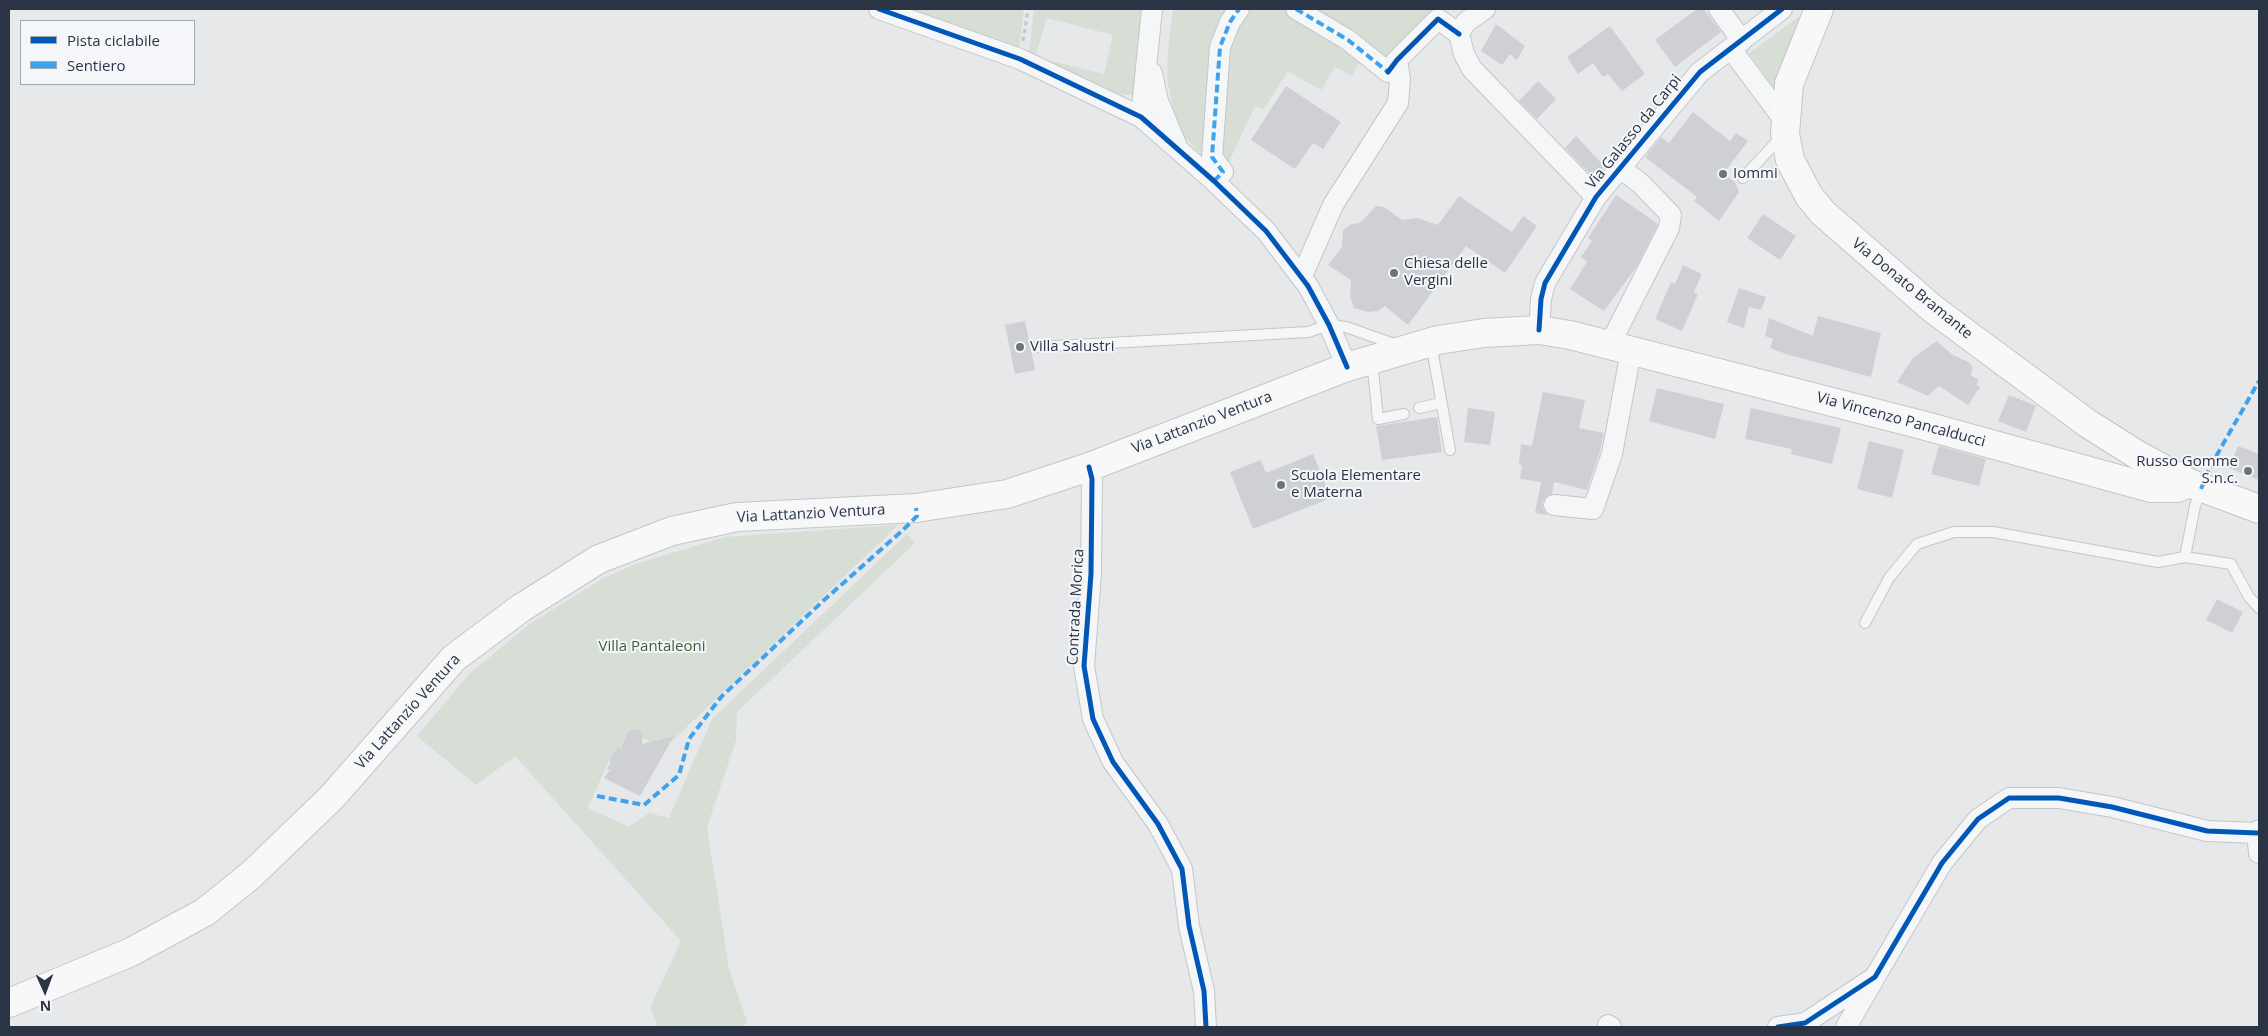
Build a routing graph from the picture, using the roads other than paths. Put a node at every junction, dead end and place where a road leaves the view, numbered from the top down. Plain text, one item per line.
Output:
1 (879, 9) edge
2 (1152, 9) edge
3 (1239, 9) edge
4 (1296, 9) edge
5 (1485, 9) edge
6 (1719, 9) edge
7 (1782, 9) edge
8 (1819, 9) edge
9 (1459, 34) junction
10 (1737, 45) junction
11 (1149, 50) junction
12 (1392, 66) junction
13 (1141, 117) junction
14 (1784, 127) junction
15 (1177, 148) junction
16 (1620, 168) junction
17 (1743, 178) dead end
18 (1214, 181) junction
19 (1596, 197) junction
20 (1302, 276) junction
21 (1330, 325) junction
22 (1539, 330) junction
23 (1420, 345) junction
24 (1038, 348) dead end
25 (1620, 348) junction
26 (1360, 363) junction
27 (1441, 403) junction
28 (1419, 408) dead end
29 (1404, 414) dead end
30 (1450, 450) dead end
31 (1089, 467) junction
32 (2195, 486) junction
33 (1554, 505) dead end
34 (2259, 509) edge
35 (2186, 557) junction
36 (2259, 608) edge
37 (1865, 623) dead end
38 (2258, 839) edge
39 (1875, 977) junction
40 (9, 1003) edge
41 (1206, 1027) edge
42 (1778, 1027) edge
43 (1846, 1027) edge

1 - 13 street
2 - 11 street
3 - 18 street
4 - 12 street
5 - 9 street
6 - 10 street
7 - 10 street, Via Galasso da Carpi
8 - 14 main road, Via Donato Bramante
9 - 12 street
9 - 19 street, Via Galasso da Carpi
10 - 14 street
10 - 16 street, Via Galasso da Carpi
11 - 13 street
11 - 15 street
12 - 20 street
13 - 15 street
14 - 17 lane
14 - 32 main road, Via Donato Bramante
15 - 18 street
16 - 19 street, Via Galasso da Carpi
16 - 25 street
18 - 20 street
19 - 22 street, Via Galasso da Carpi
20 - 21 street
21 - 23 lane
21 - 24 lane
21 - 26 street
22 - 23 main road, Via Lattanzio Ventura
22 - 25 main road, Via Vincenzo Pancalducci
23 - 26 main road, Via Lattanzio Ventura
23 - 27 lane
25 - 32 main road, Via Vincenzo Pancalducci
25 - 33 street
26 - 29 lane
26 - 31 main road, Via Lattanzio Ventura
27 - 28 lane
27 - 30 lane
31 - 40 main road, Via Lattanzio Ventura
31 - 41 street, Contrada Morica
32 - 34 main road
32 - 35 lane
35 - 36 lane
35 - 37 lane
38 - 39 street
39 - 42 street
39 - 43 street

